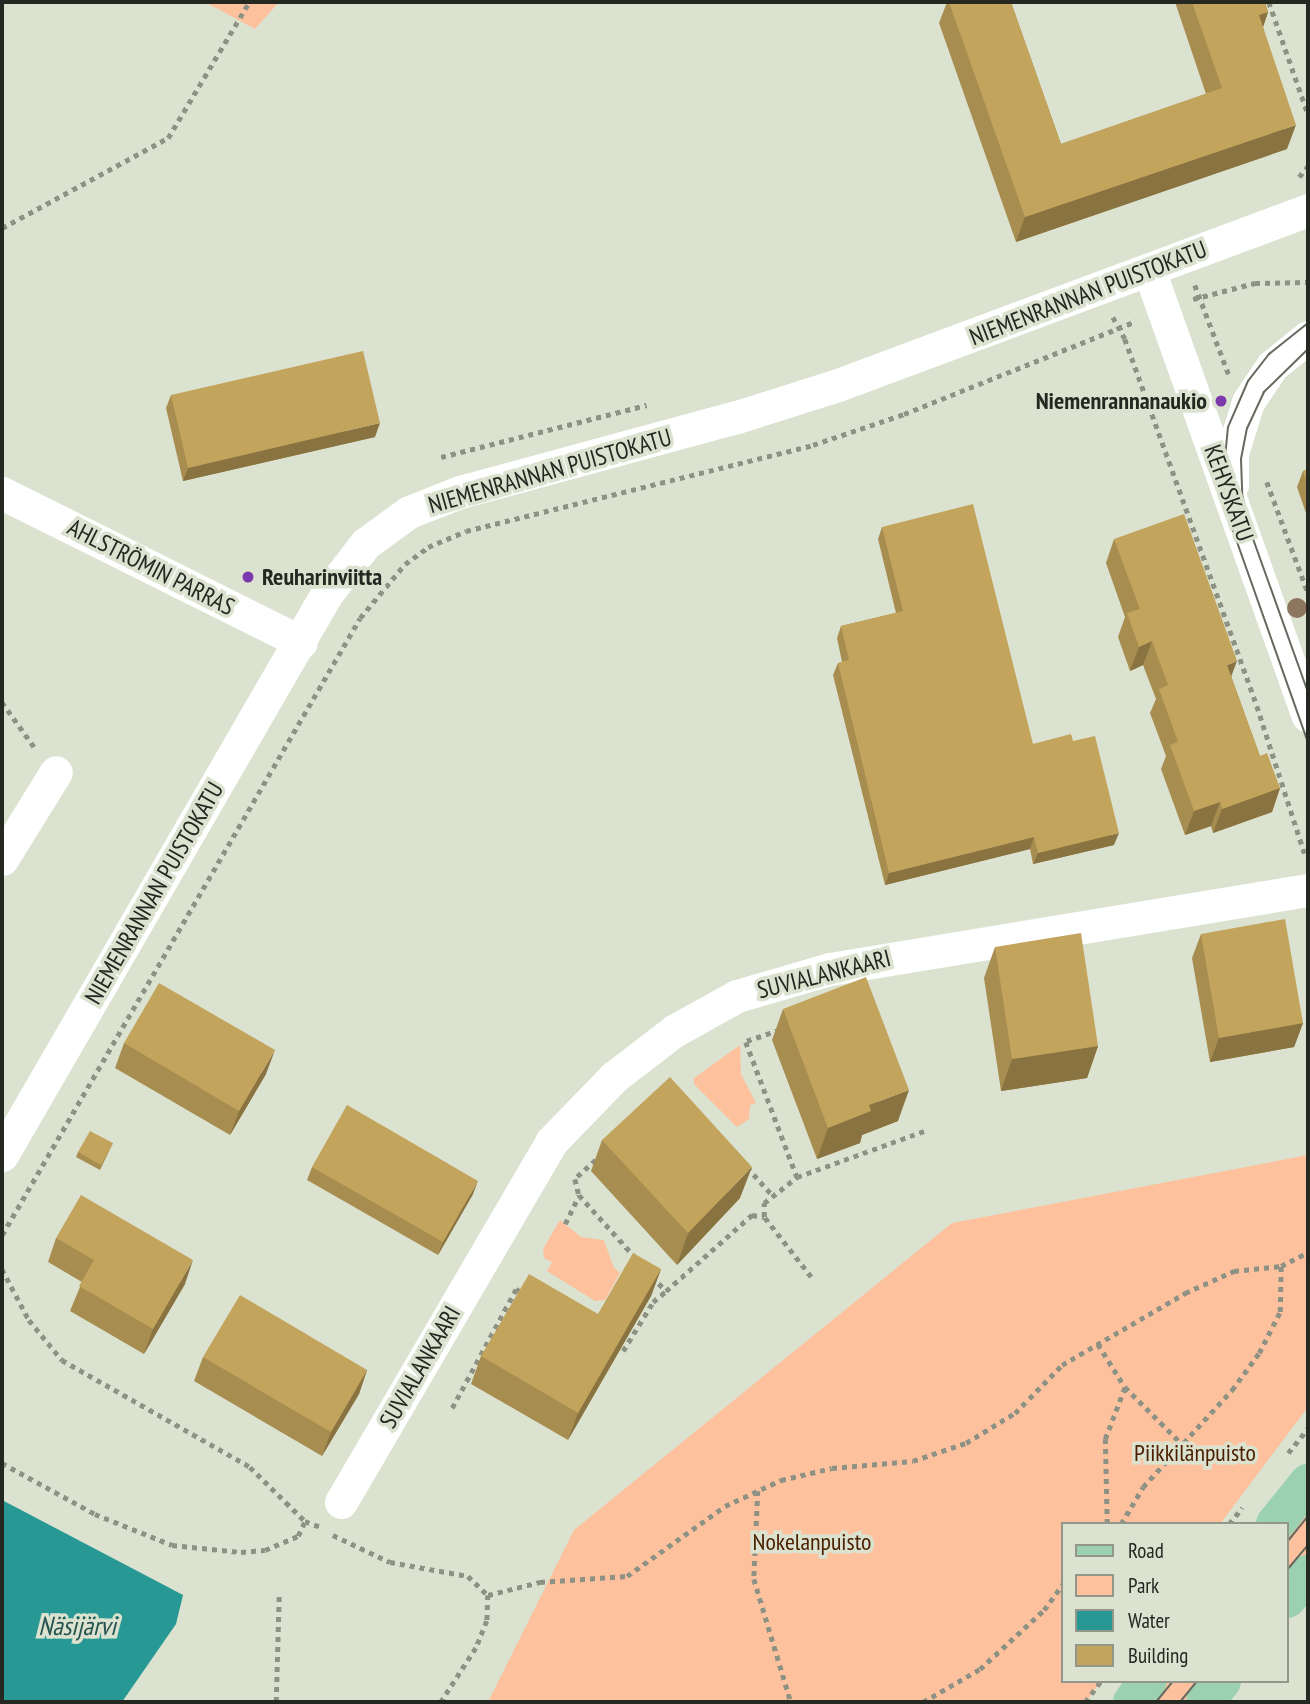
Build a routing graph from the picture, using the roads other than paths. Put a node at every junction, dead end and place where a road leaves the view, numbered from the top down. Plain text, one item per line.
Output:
1 (1308, 210) edge
2 (1149, 270) junction
3 (1308, 337) edge
4 (2, 493) edge
5 (1233, 505) junction
6 (301, 642) junction
7 (1308, 716) edge
8 (56, 772) road end
9 (2, 859) edge
10 (1308, 890) edge
11 (8, 1144) edge
12 (1308, 1483) edge
13 (341, 1502) road end
14 (1277, 1522) edge
15 (1308, 1574) edge
16 (1289, 1597) edge
17 (1146, 1683) edge
18 (1220, 1683) edge
19 (1132, 1702) edge
20 (1205, 1702) edge

1 - 2 street, NIEMENRANNAN PUISTOKATU
2 - 5 street, KEHYSKATU
2 - 6 street, NIEMENRANNAN PUISTOKATU
3 - 5 street
4 - 6 street, AHLSTRÖMIN PARRAS
5 - 7 street, KEHYSKATU
6 - 11 street, NIEMENRANNAN PUISTOKATU
8 - 9 street
10 - 13 street, SUVIALANKAARI
12 - 14 main road
15 - 16 main road
17 - 19 main road
18 - 20 main road

